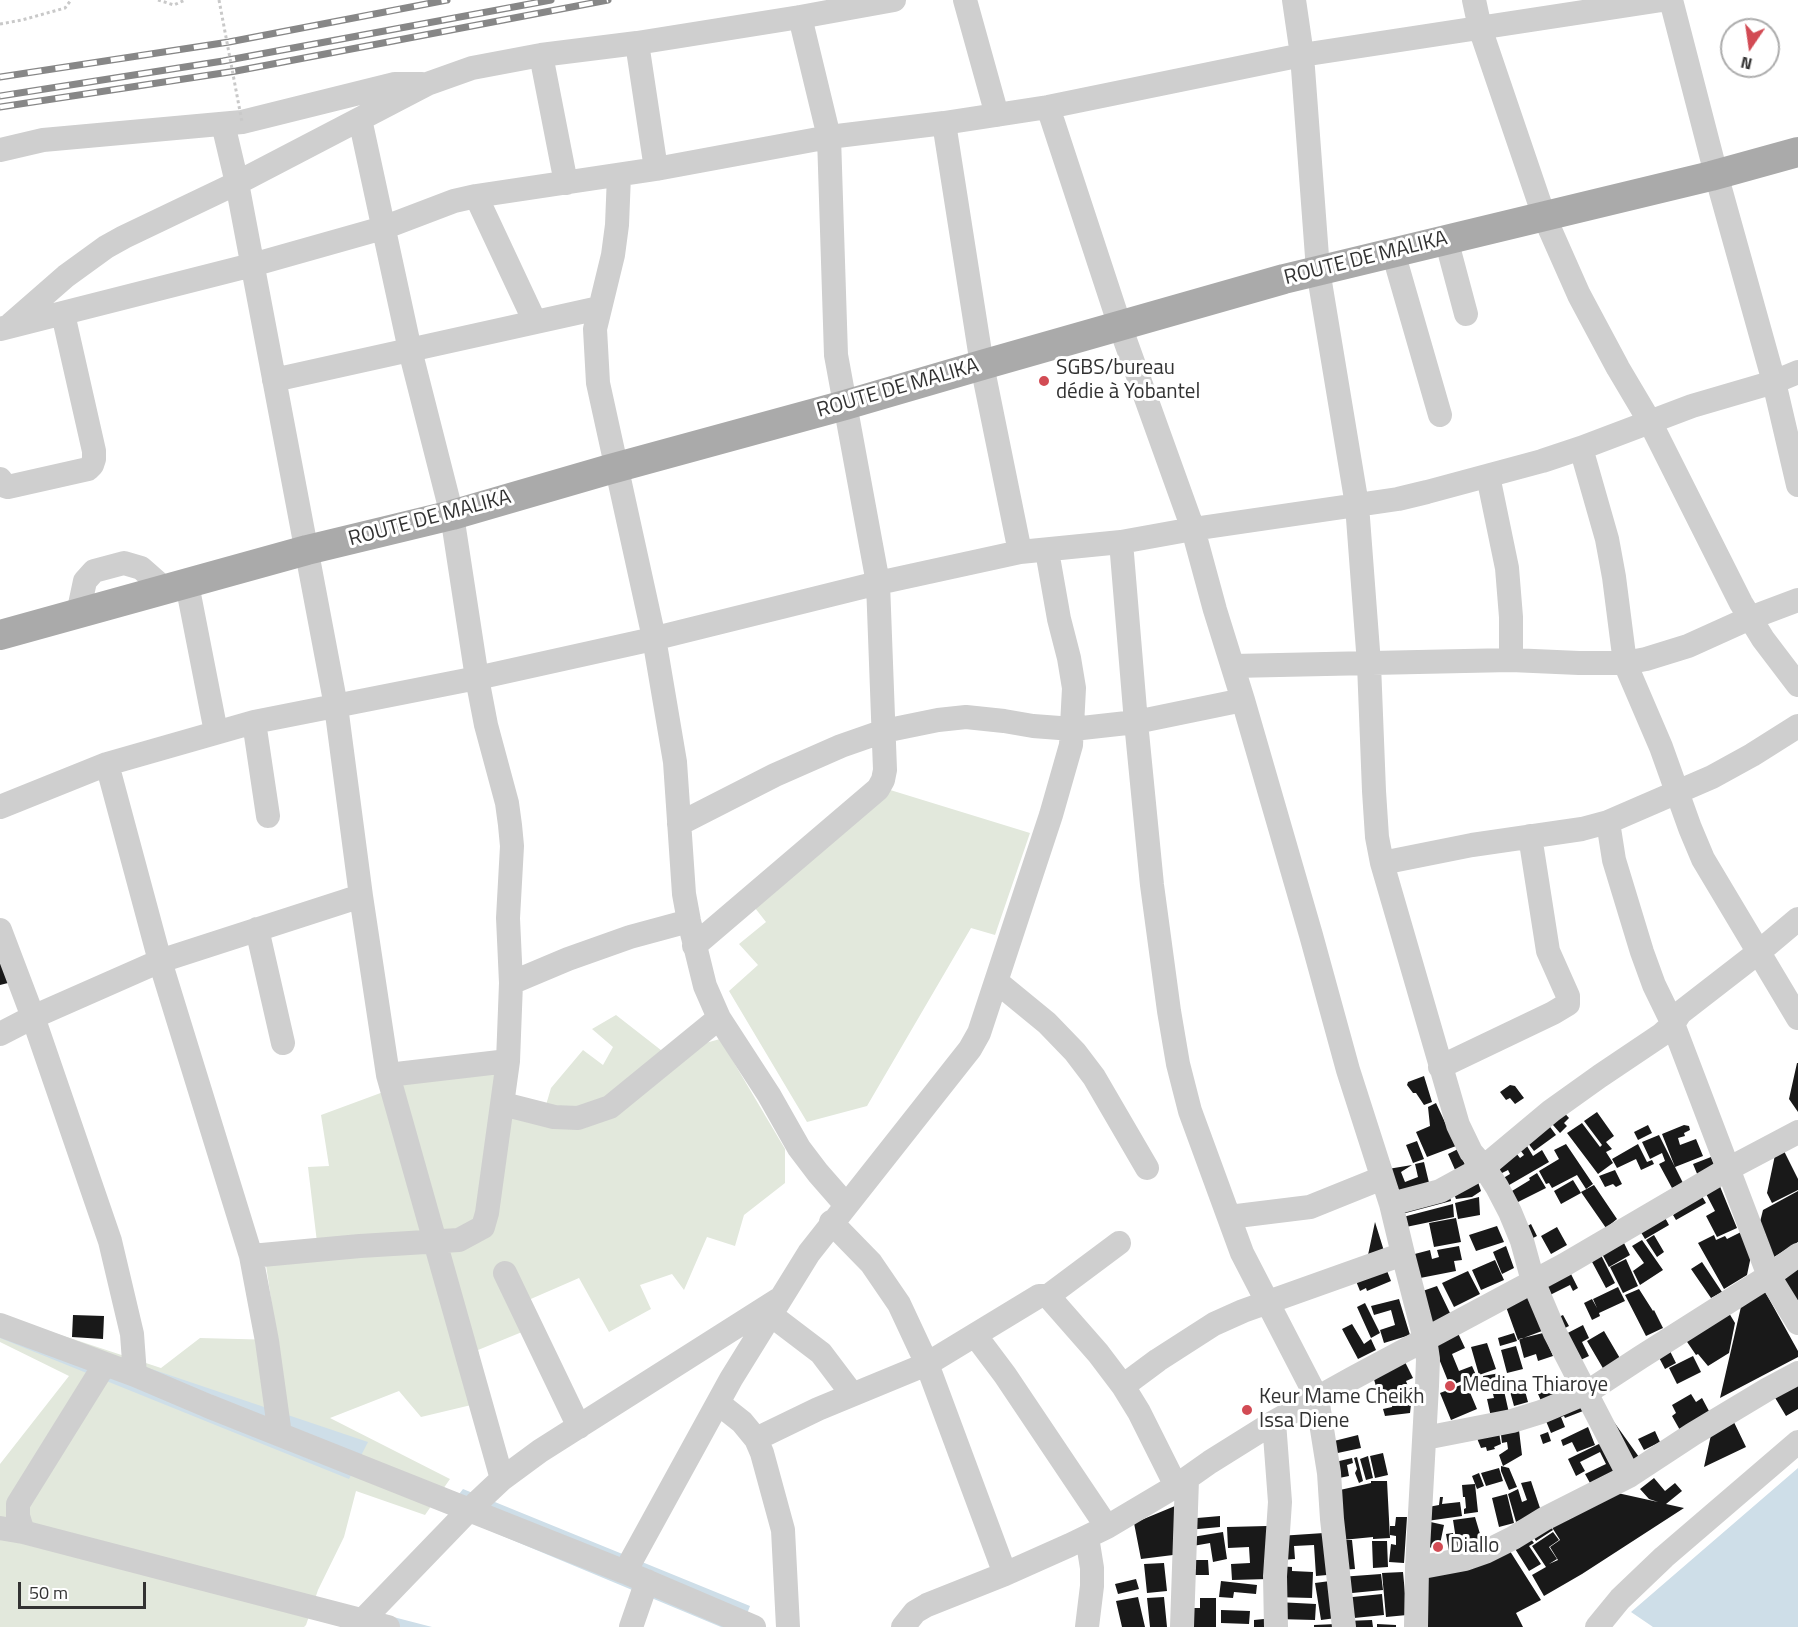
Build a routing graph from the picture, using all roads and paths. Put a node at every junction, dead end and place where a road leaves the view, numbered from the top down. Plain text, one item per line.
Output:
1 (71, 0) edge
2 (158, 0) edge
3 (185, 0) edge
4 (219, 0) edge
5 (894, 0) edge
6 (965, 0) edge
7 (1294, 0) edge
8 (1474, 0) edge
9 (1662, 0) edge
10 (1671, 0) edge
11 (800, 17) junction
12 (0, 24) edge
13 (1480, 28) junction
14 (637, 43) junction
15 (541, 55) junction
16 (1302, 55) junction
17 (427, 84) junction
18 (1048, 107) junction
19 (997, 115) junction
20 (360, 119) junction
21 (233, 123) junction
22 (944, 123) junction
23 (830, 137) junction
24 (0, 150) edge
25 (1798, 152) edge
26 (656, 169) junction
27 (1716, 174) junction
28 (619, 175) junction
29 (237, 183) junction
30 (566, 183) junction
31 (476, 196) junction
32 (1544, 216) junction
33 (383, 228) junction
34 (1446, 239) junction
35 (1394, 252) junction
36 (252, 265) junction
37 (1318, 270) junction
38 (599, 308) junction
39 (63, 314) junction
40 (1466, 314) dead end
41 (535, 322) junction
42 (1120, 326) junction
43 (4, 328) edge
44 (410, 350) junction
45 (982, 365) junction
46 (1798, 372) edge
47 (274, 380) junction
48 (1774, 382) junction
49 (845, 405) junction
50 (1440, 415) dead end
51 (1650, 422) junction
52 (1581, 448) junction
53 (617, 467) junction
54 (1488, 476) junction
55 (0, 479) edge
56 (1798, 485) edge
57 (1357, 505) junction
58 (452, 515) junction
59 (1193, 529) junction
60 (1121, 542) junction
61 (307, 550) junction
62 (1047, 551) junction
63 (1020, 552) junction
64 (878, 583) junction
65 (177, 587) junction
66 (1798, 600) edge
67 (1750, 618) junction
68 (0, 635) edge
69 (654, 638) junction
70 (1511, 660) junction
71 (1625, 663) junction
72 (1369, 664) junction
73 (1233, 666) junction
74 (477, 678) junction
75 (1798, 685) edge
76 (1244, 700) junction
77 (336, 706) junction
78 (254, 722) junction
79 (1136, 722) junction
80 (1798, 726) edge
81 (1073, 729) junction
82 (884, 731) junction
83 (216, 732) junction
84 (107, 764) junction
85 (1677, 792) junction
86 (0, 807) edge
87 (268, 816) dead end
88 (1608, 822) junction
89 (679, 824) junction
90 (1530, 836) junction
91 (1382, 863) junction
92 (361, 896) junction
93 (1798, 920) edge
94 (688, 921) junction
95 (257, 929) junction
96 (0, 930) edge
97 (694, 946) junction
98 (1760, 951) junction
99 (160, 961) junction
100 (511, 982) junction
101 (997, 982) junction
102 (33, 1017) junction
103 (719, 1018) junction
104 (1798, 1018) edge
105 (1672, 1024) junction
106 (0, 1034) edge
107 (283, 1043) dead end
108 (508, 1061) junction
109 (1440, 1066) junction
110 (388, 1075) junction
111 (503, 1104) junction
112 (1798, 1132) edge
113 (1484, 1167) junction
114 (1147, 1168) dead end
115 (1728, 1169) junction
116 (1382, 1178) junction
117 (1391, 1204) junction
118 (839, 1214) junction
119 (1229, 1217) junction
120 (434, 1242) junction
121 (1119, 1243) dead end
122 (1403, 1254) junction
123 (1798, 1255) edge
124 (251, 1256) junction
125 (505, 1273) dead end
126 (1770, 1276) junction
127 (1533, 1281) junction
128 (1048, 1296) junction
129 (1268, 1302) junction
130 (776, 1307) junction
131 (1798, 1323) edge
132 (0, 1325) edge
133 (975, 1335) junction
134 (1425, 1339) junction
135 (105, 1364) junction
136 (927, 1364) junction
137 (1798, 1373) edge
138 (135, 1375) junction
139 (1123, 1386) junction
140 (1586, 1393) junction
141 (852, 1395) junction
142 (1317, 1398) junction
143 (717, 1403) junction
144 (1274, 1422) junction
145 (579, 1427) junction
146 (280, 1435) junction
147 (1425, 1438) junction
148 (756, 1439) junction
149 (1798, 1442) edge
150 (1629, 1476) junction
151 (502, 1479) junction
152 (1182, 1482) junction
153 (469, 1510) junction
154 (12, 1530) edge
155 (1097, 1532) junction
156 (1417, 1568) junction
157 (1005, 1574) junction
158 (636, 1577) junction
159 (359, 1624) edge
160 (388, 1627) edge
161 (631, 1627) edge
162 (754, 1627) edge
163 (788, 1627) edge
164 (903, 1627) edge
165 (1087, 1627) edge
166 (1182, 1627) edge
167 (1276, 1627) edge
168 (1344, 1627) edge
169 (1416, 1627) edge
170 (1598, 1627) edge

1 - 12 path
2 - 3 path
4 - 21 path, bridge
5 - 11 street
6 - 19 street
7 - 16 street
8 - 13 street
9 - 13 street
10 - 27 street
11 - 14 street
11 - 23 street
13 - 16 street
13 - 32 street
14 - 15 street
14 - 26 street
15 - 17 street
15 - 30 street
16 - 18 street
16 - 37 street
17 - 20 street
17 - 21 street
18 - 19 street
18 - 42 street
19 - 22 street
20 - 29 street
20 - 33 street
21 - 24 street
21 - 29 street
22 - 23 street
22 - 45 street
23 - 26 street
23 - 49 street
25 - 27 main road, ROUTE DE MALIKA
26 - 28 street
27 - 32 main road, ROUTE DE MALIKA
27 - 48 street
28 - 30 street
28 - 38 street
29 - 36 street
29 - 43 street
30 - 31 street
31 - 33 street
31 - 41 street
32 - 34 main road, ROUTE DE MALIKA
32 - 51 street
33 - 36 street
33 - 44 street
34 - 35 main road, ROUTE DE MALIKA
34 - 40 street
35 - 37 main road, ROUTE DE MALIKA
35 - 50 street
36 - 39 street
36 - 47 street
37 - 42 main road, ROUTE DE MALIKA
37 - 57 street
38 - 41 street
38 - 53 street
39 - 43 street
39 - 55 street
41 - 44 street
42 - 45 main road, ROUTE DE MALIKA
42 - 59 street
44 - 47 street
44 - 58 street
45 - 49 main road, ROUTE DE MALIKA
45 - 63 street
46 - 48 street
47 - 61 street
48 - 51 street
48 - 56 street
49 - 53 main road, ROUTE DE MALIKA
49 - 64 street
51 - 52 street
51 - 67 street
52 - 54 street
52 - 71 street
53 - 58 main road, ROUTE DE MALIKA
53 - 69 street
54 - 57 street
54 - 70 street
57 - 59 street
57 - 72 street
58 - 61 main road, ROUTE DE MALIKA
58 - 74 street
59 - 60 street
59 - 73 street
60 - 62 street
60 - 79 street
61 - 65 main road, ROUTE DE MALIKA
61 - 77 street
62 - 63 street
62 - 81 street
63 - 64 street
64 - 69 street
64 - 82 street
65 - 68 main road, ROUTE DE MALIKA
65 - 83 street
66 - 67 street
67 - 71 street
67 - 75 street
69 - 74 street
69 - 89 street
70 - 71 street
70 - 72 street
71 - 85 street
72 - 73 street
72 - 91 street
73 - 76 street
74 - 77 street
74 - 100 street
76 - 79 street
76 - 116 street
77 - 78 street
77 - 92 street
78 - 83 street
78 - 87 street
79 - 81 street
79 - 119 street
80 - 85 street
81 - 82 street
81 - 101 street
82 - 89 street
82 - 97 street
83 - 84 street
84 - 86 street
84 - 99 street
85 - 88 street
85 - 98 street
88 - 90 street
88 - 105 street
89 - 94 street
90 - 91 street
90 - 109 street
91 - 109 street
92 - 95 street
92 - 110 street
93 - 98 street
94 - 97 street
94 - 100 street
95 - 99 street
95 - 107 street
96 - 102 street
97 - 103 street
98 - 104 street
98 - 105 street
99 - 102 street
99 - 124 street
100 - 108 street
101 - 114 street
101 - 118 street
102 - 106 street
102 - 138 street
103 - 111 street
103 - 118 street
105 - 113 street
105 - 115 street
108 - 110 street
108 - 111 street
109 - 113 street
110 - 120 street
111 - 120 street
112 - 115 street
113 - 117 street
113 - 127 street
115 - 126 street
115 - 127 street
116 - 117 street
116 - 119 street
117 - 122 street
118 - 130 street
118 - 136 street
119 - 129 street
120 - 124 street
120 - 151 street
121 - 128 street
122 - 129 street
122 - 134 street
123 - 126 street
124 - 146 street
125 - 145 street
126 - 131 street
126 - 140 street
127 - 134 street
127 - 140 street
128 - 133 street
128 - 139 street
129 - 139 street
129 - 142 street
130 - 141 street
130 - 143 street
130 - 145 street
132 - 135 street
133 - 136 street
133 - 155 street
134 - 142 street
134 - 147 street
135 - 138 street
135 - 154 street
136 - 141 street
136 - 157 street
137 - 150 street
138 - 146 street
139 - 152 street
140 - 147 street
140 - 150 street
141 - 148 street
142 - 144 street
142 - 168 street
143 - 148 street
143 - 158 street
144 - 152 street
144 - 167 street
145 - 151 street
146 - 153 street
147 - 156 street
148 - 163 street
149 - 170 street
150 - 156 street
151 - 153 street
152 - 155 street
152 - 166 street
153 - 158 street
153 - 159 street
154 - 159 street
155 - 157 street
155 - 165 street
156 - 169 street
157 - 164 street
158 - 161 street
158 - 162 street
159 - 160 street

